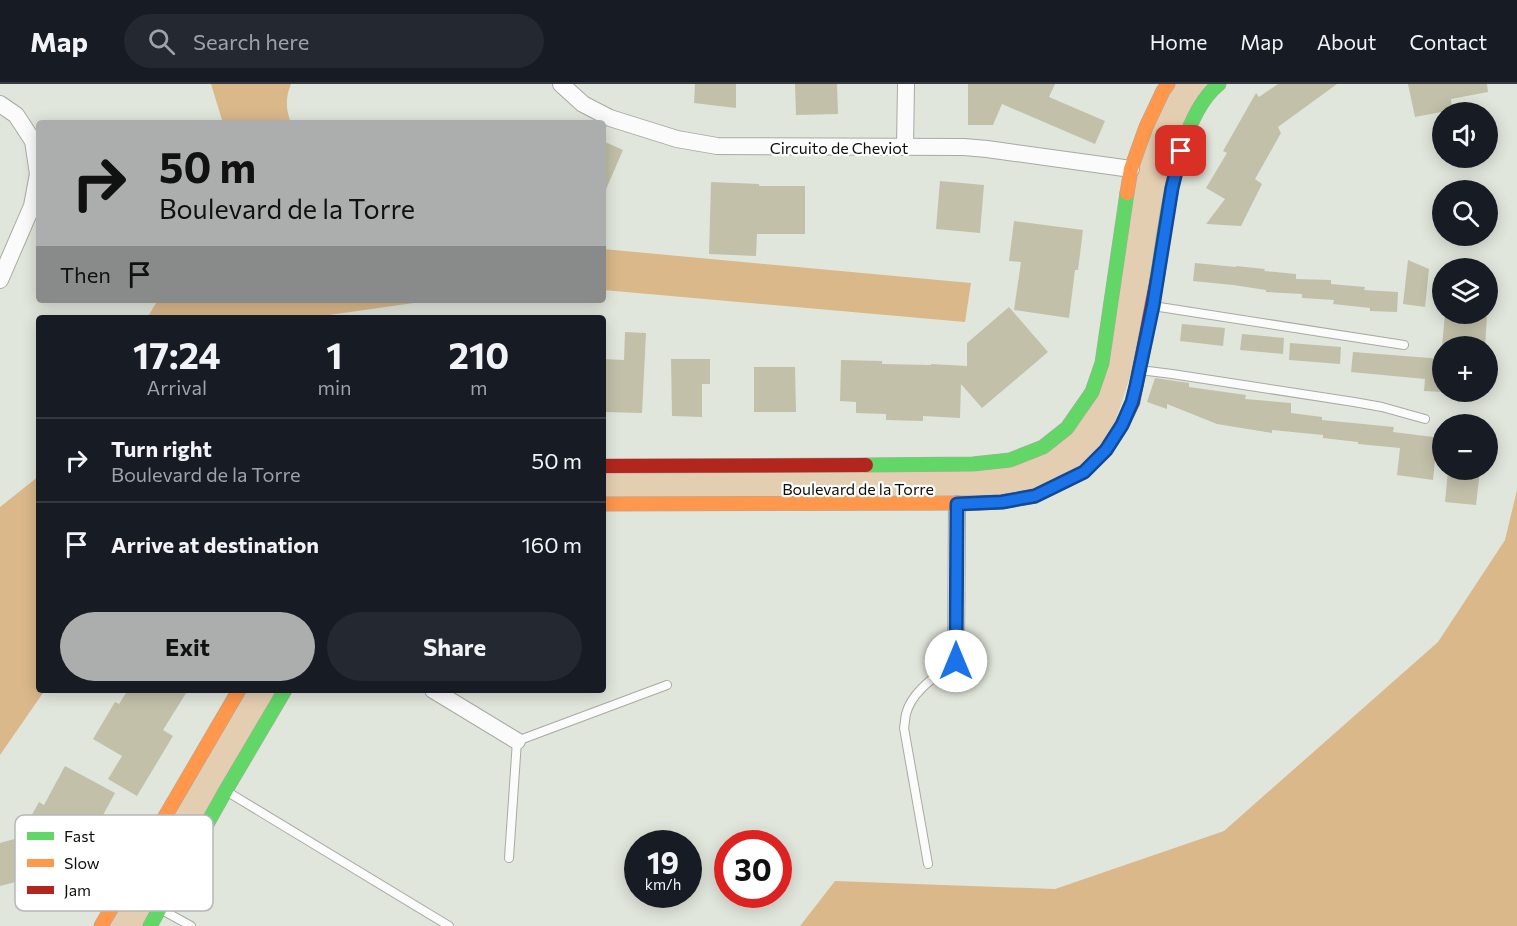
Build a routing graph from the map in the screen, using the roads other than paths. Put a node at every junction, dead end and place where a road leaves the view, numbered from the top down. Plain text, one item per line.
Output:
1 (561, 84) edge
2 (906, 84) edge
3 (1168, 84) edge
4 (1219, 84) edge
5 (0, 104) edge
6 (905, 147) junction
7 (36, 161) edge
8 (1131, 169) junction
9 (36, 185) edge
10 (0, 280) edge
11 (1153, 306) junction
12 (1404, 345) dead end
13 (1139, 370) junction
14 (1425, 419) dead end
15 (606, 466) edge
16 (606, 504) edge
17 (957, 504) junction
18 (956, 661) joint
19 (667, 685) dead end
20 (237, 693) edge
21 (283, 693) edge
22 (438, 693) edge
23 (517, 741) junction
24 (226, 790) junction
25 (166, 815) edge
26 (212, 815) edge
27 (509, 858) dead end
28 (928, 864) dead end
29 (110, 911) edge
30 (158, 911) edge
31 (164, 911) edge
32 (101, 926) edge
33 (150, 926) edge
34 (191, 926) edge
35 (449, 926) edge

1 - 6 street, Circuito de Cheviot
2 - 6 street
3 - 8 street, Boulevard de la Torre
4 - 11 street, Boulevard de la Torre
5 - 7 street
6 - 8 street, Circuito de Cheviot
8 - 15 street, Boulevard de la Torre
9 - 10 street
11 - 12 lane
11 - 13 street, Boulevard de la Torre
13 - 14 lane
13 - 17 street, Boulevard de la Torre
16 - 17 street, Boulevard de la Torre
17 - 18 street
18 - 28 lane
19 - 23 lane
20 - 25 street
21 - 24 street
22 - 23 street
23 - 27 lane
24 - 26 street
24 - 35 lane
29 - 32 street
30 - 33 street
31 - 34 lane

